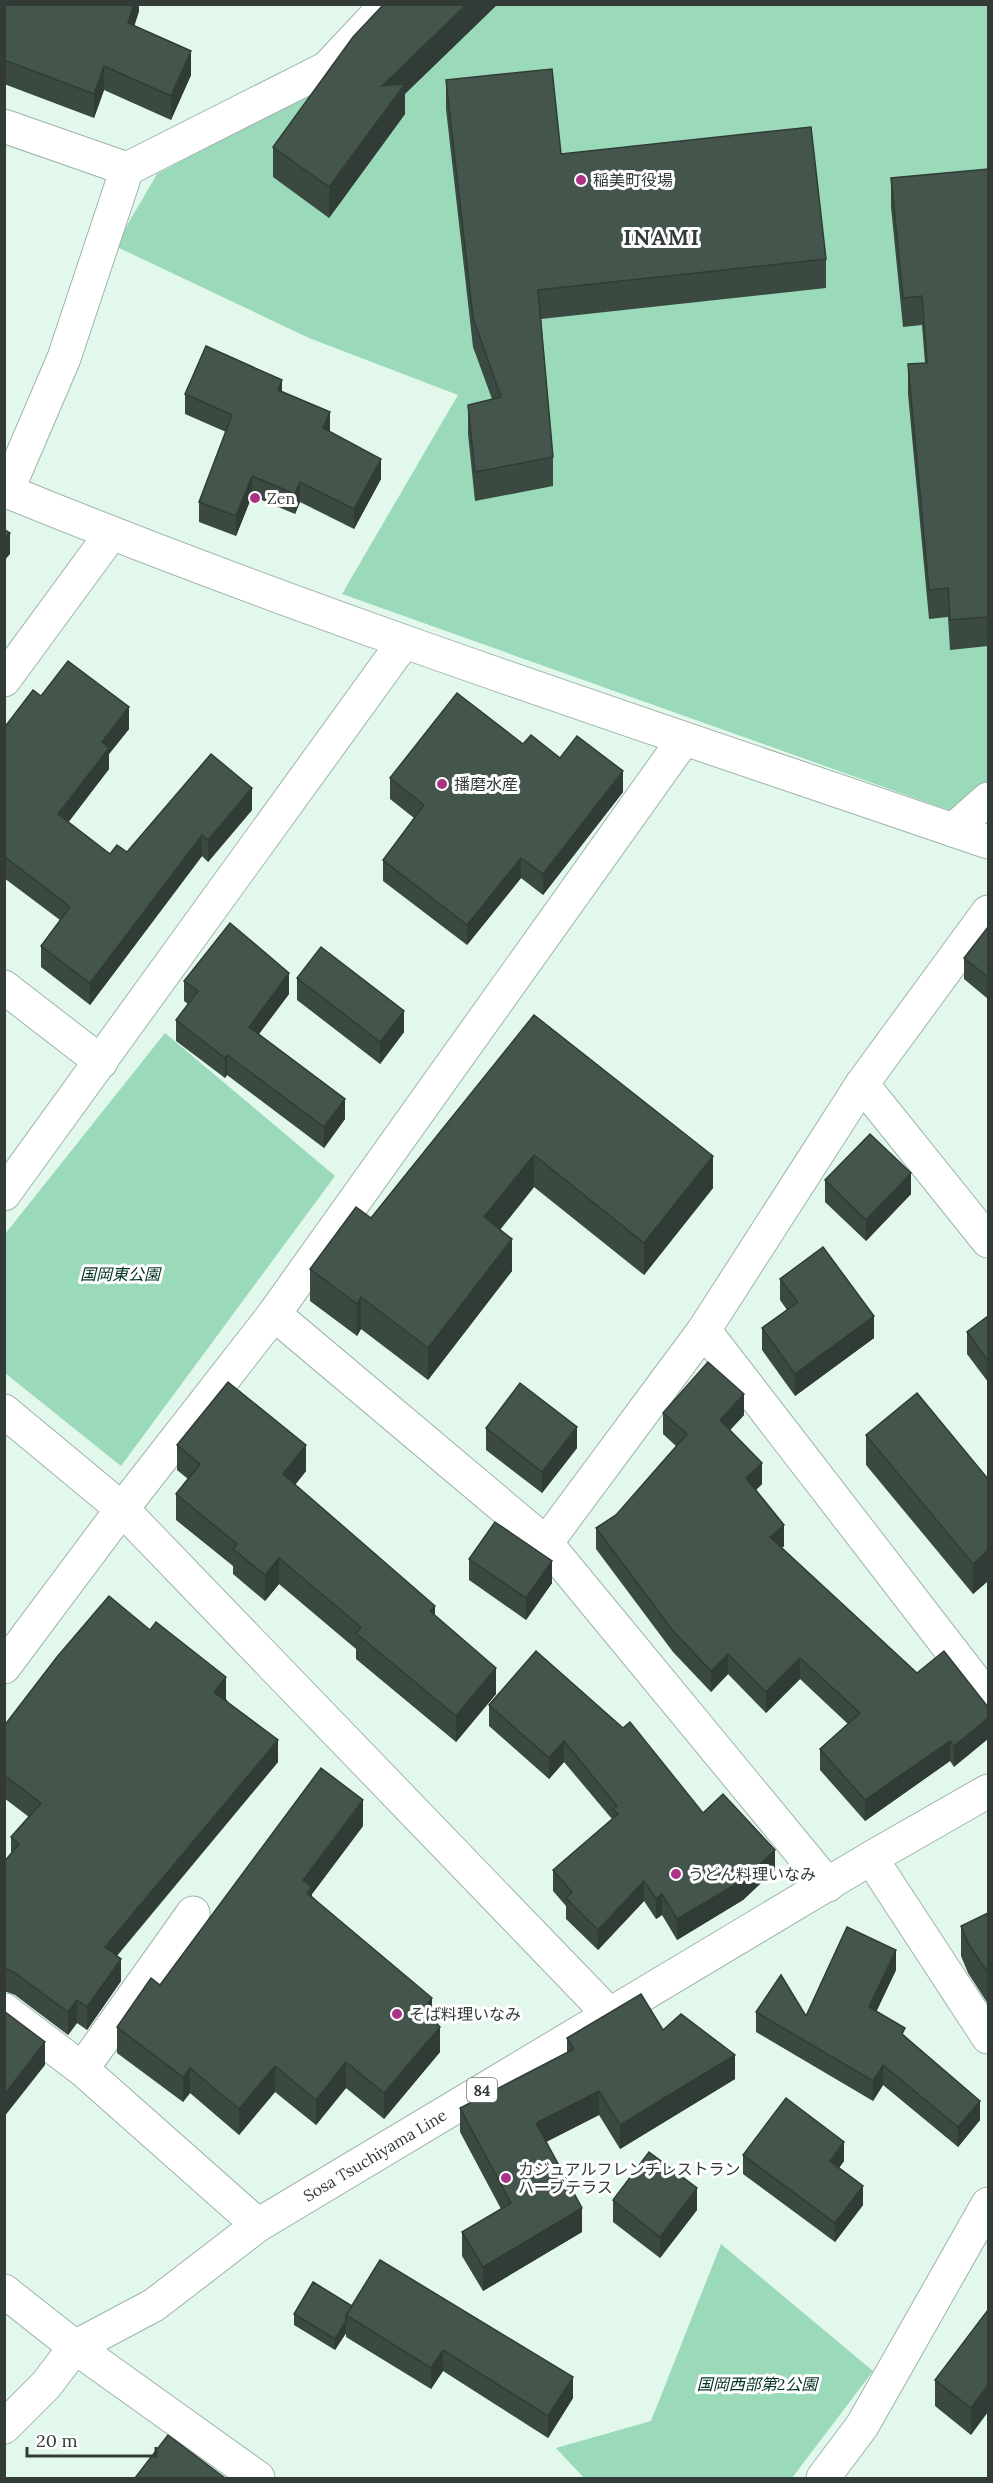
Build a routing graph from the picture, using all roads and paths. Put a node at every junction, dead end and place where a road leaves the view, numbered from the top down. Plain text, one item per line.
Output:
1 (387, 4) edge
2 (4, 126) edge
3 (127, 168) junction
4 (6, 491) edge
5 (111, 534) junction
6 (403, 643) junction
7 (4, 680) edge
8 (684, 739) junction
9 (988, 799) edge
10 (953, 830) junction
11 (988, 842) edge
12 (988, 912) edge
13 (4, 987) edge
14 (100, 1062) junction
15 (861, 1084) junction
16 (4, 1194) edge
17 (988, 1241) edge
18 (274, 1314) junction
19 (704, 1330) junction
20 (4, 1411) edge
21 (122, 1509) junction
22 (546, 1543) junction
23 (4, 1667) edge
24 (988, 1698) edge
25 (988, 1791) edge
26 (872, 1858) junction
27 (828, 1885) junction
28 (194, 1913) dead end
29 (4, 2010) edge
30 (609, 2014) junction
31 (988, 2037) edge
32 (82, 2069) junction
33 (988, 2204) edge
34 (258, 2225) junction
35 (4, 2291) edge
36 (75, 2347) junction
37 (4, 2427) edge
38 (258, 2478) edge
39 (823, 2478) edge

1 - 3 street
2 - 3 street
3 - 4 street
4 - 5 street
5 - 6 street
5 - 7 street
6 - 8 street
6 - 14 street
8 - 10 street
8 - 18 street
9 - 10 street
10 - 11 street
12 - 15 street
13 - 14 street
14 - 16 street
15 - 17 street
15 - 19 street
18 - 21 street
18 - 22 street
19 - 22 street
19 - 24 street
20 - 21 street
21 - 23 street
21 - 30 street
22 - 27 street
25 - 26 street, Sosa Tsuchiyama Line / 84
26 - 27 street, Sosa Tsuchiyama Line / 84
26 - 31 street
27 - 30 street, Sosa Tsuchiyama Line / 84
28 - 32 street
29 - 32 street
30 - 34 street, Sosa Tsuchiyama Line / 84
32 - 34 street
33 - 39 street
34 - 36 street, Sosa Tsuchiyama Line / 84
35 - 36 street
36 - 37 street, Sosa Tsuchiyama Line / 84
36 - 38 street

